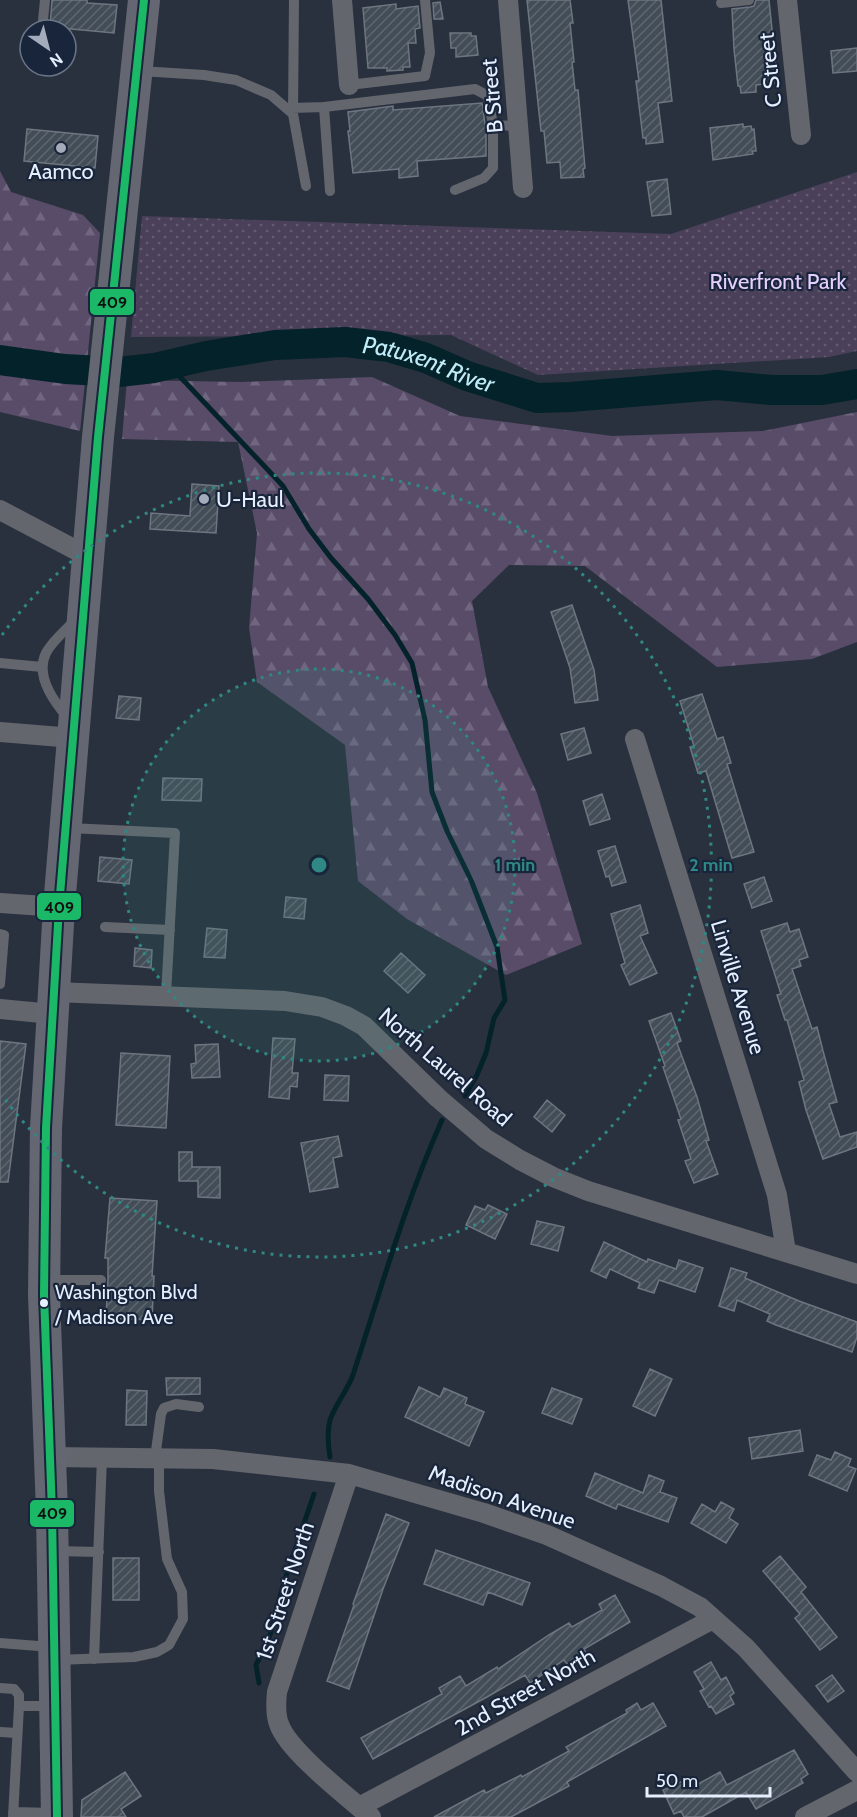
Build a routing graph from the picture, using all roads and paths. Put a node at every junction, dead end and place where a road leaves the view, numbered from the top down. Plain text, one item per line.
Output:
1 (45, 0) edge
2 (144, 0) edge
3 (294, 0) edge
4 (342, 0) edge
5 (425, 0) edge
6 (508, 0) edge
7 (749, 0) edge
8 (787, 0) edge
9 (721, 3) dead end
10 (43, 18) edge
11 (137, 70) junction
12 (349, 85) joint
13 (324, 107) junction
14 (293, 111) junction
15 (493, 125) junction
16 (519, 126) junction
17 (801, 135) dead end
18 (306, 186) dead end
19 (523, 188) dead end
20 (455, 190) dead end
21 (330, 191) dead end
22 (0, 510) edge
23 (89, 557) junction
24 (85, 610) junction
25 (0, 663) edge
26 (42, 667) junction
27 (0, 732) edge
28 (73, 732) junction
29 (635, 739) dead end
30 (66, 827) junction
31 (0, 903) edge
32 (59, 907) junction
33 (105, 927) dead end
34 (170, 930) junction
35 (0, 934) edge
36 (0, 984) edge
37 (166, 995) junction
38 (53, 1003) junction
39 (0, 1010) edge
40 (786, 1252) junction
41 (857, 1275) edge
42 (45, 1280) junction
43 (101, 1280) dead end
44 (199, 1407) dead end
45 (50, 1457) junction
46 (102, 1458) junction
47 (157, 1458) junction
48 (350, 1474) junction
49 (53, 1551) junction
50 (99, 1552) junction
51 (713, 1619) junction
52 (0, 1643) edge
53 (54, 1654) junction
54 (94, 1659) junction
55 (0, 1688) edge
56 (19, 1706) junction
57 (55, 1706) junction
58 (0, 1732) edge
59 (18, 1733) junction
60 (857, 1772) edge
61 (857, 1790) edge
62 (365, 1812) edge
63 (13, 1815) edge
64 (57, 1815) edge
65 (805, 1817) edge

1 - 10 lane
2 - 11 main road
3 - 14 lane
4 - 12 street
5 - 12 lane
6 - 16 street, B Street
7 - 9 lane
8 - 17 street, C Street
11 - 14 lane
11 - 23 main road
13 - 14 lane
13 - 15 lane
13 - 21 lane
14 - 18 lane
15 - 16 lane
15 - 20 lane
16 - 19 street, B Street
22 - 23 street
23 - 24 main road
24 - 26 lane
24 - 28 main road
25 - 26 lane
26 - 28 lane
27 - 28 street
28 - 30 main road
29 - 40 street, Linville Avenue
30 - 32 main road
30 - 34 lane
31 - 32 street
32 - 38 main road
33 - 34 lane
34 - 37 lane
35 - 36 lane
37 - 38 street, North Laurel Road
37 - 40 street, North Laurel Road
38 - 39 street, North Laurel Road
38 - 42 main road
40 - 41 street, North Laurel Road
42 - 43 lane
42 - 45 main road
44 - 47 lane
45 - 46 street, Madison Avenue
45 - 49 main road
46 - 47 street, Madison Avenue
46 - 50 lane
47 - 48 street, Madison Avenue
47 - 54 lane
48 - 51 street, Madison Avenue
48 - 62 street, 1st Street North
49 - 50 lane
49 - 53 main road
50 - 54 lane
51 - 60 street, Madison Avenue
51 - 62 street, 2nd Street North
52 - 53 lane
53 - 54 lane
53 - 57 main road
55 - 56 lane
56 - 57 lane
56 - 59 lane
57 - 64 main road
58 - 59 lane
59 - 63 lane
61 - 65 street
63 - 64 lane

